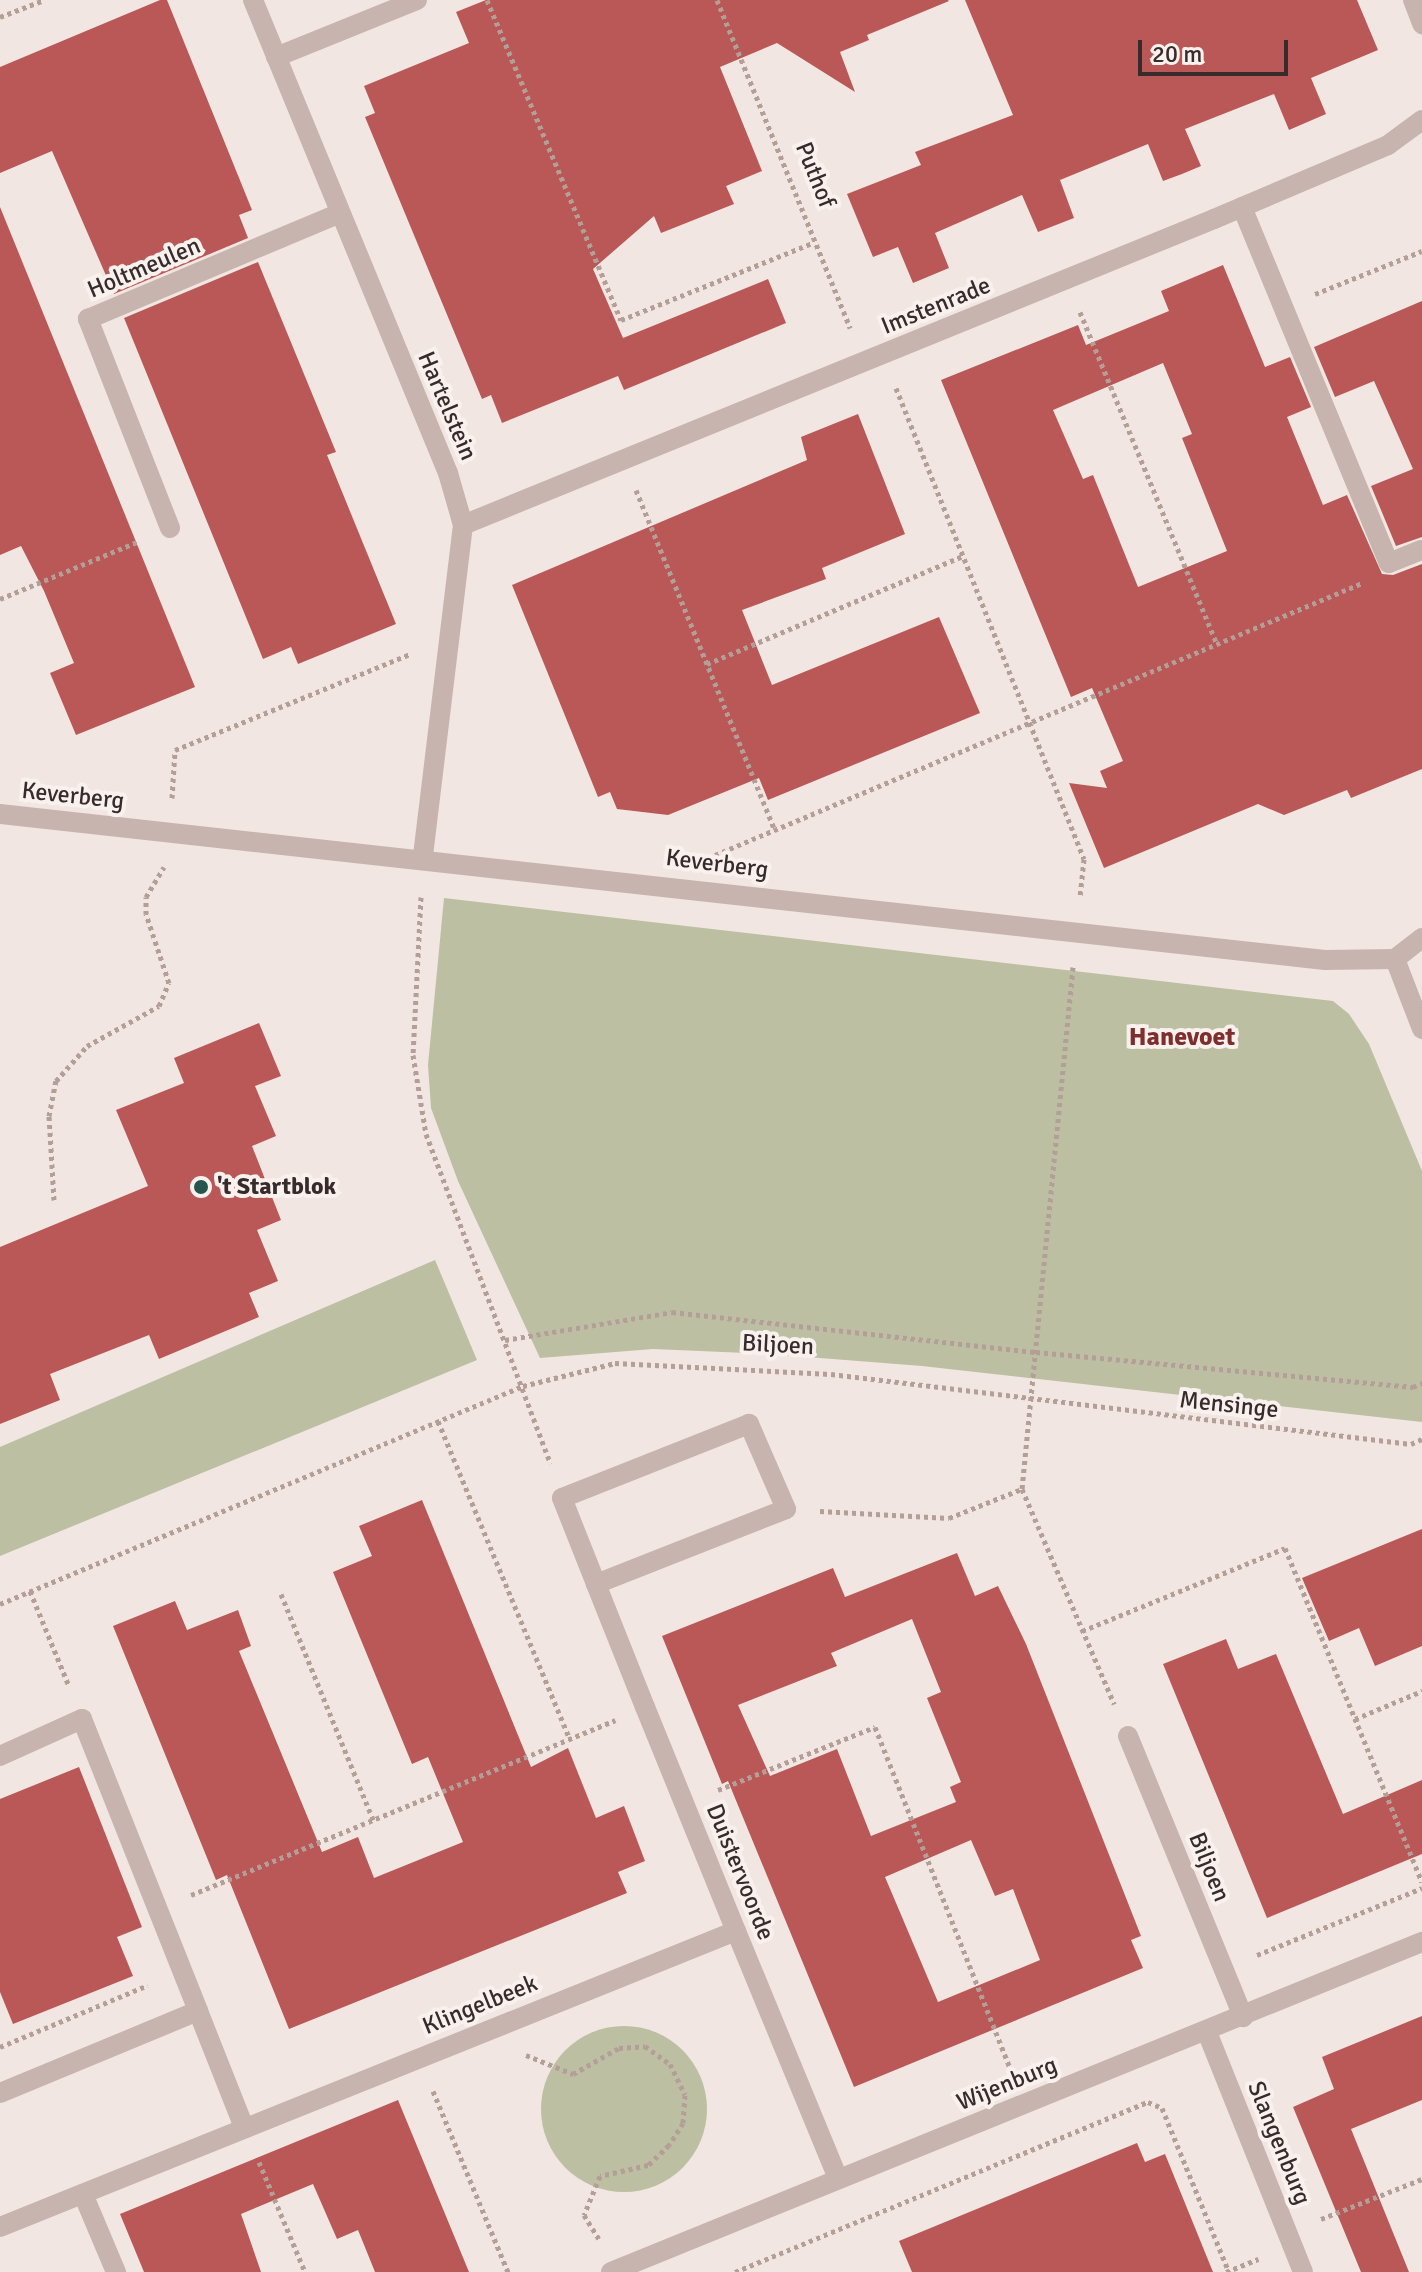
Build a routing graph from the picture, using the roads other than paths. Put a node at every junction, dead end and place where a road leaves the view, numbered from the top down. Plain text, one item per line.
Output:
1 (253, 0) edge
2 (417, 0) edge
3 (1413, 0) edge
4 (1422, 24) edge
5 (276, 57) junction
6 (1422, 120) edge
7 (1242, 207) junction
8 (338, 214) junction
9 (463, 525) junction
10 (170, 528) road end
11 (1422, 550) edge
12 (0, 814) edge
13 (423, 856) junction
14 (1422, 938) edge
15 (1395, 959) junction
16 (1422, 1029) edge
17 (596, 1584) junction
18 (1128, 1736) road end
19 (0, 1756) edge
20 (736, 1931) junction
21 (1422, 1942) edge
22 (198, 2011) junction
23 (1243, 2017) junction
24 (1207, 2032) junction
25 (0, 2093) edge
26 (244, 2127) junction
27 (838, 2179) junction
28 (83, 2194) junction
29 (0, 2227) edge
30 (614, 2269) edge
31 (116, 2272) edge
32 (1303, 2272) edge

1 - 5 street, Hartelstein
2 - 5 street
3 - 4 street
5 - 8 street, Hartelstein
6 - 7 street, Imstenrade
7 - 9 street, Imstenrade
7 - 11 street
8 - 9 street, Hartelstein
8 - 10 street, Holtmeulen
9 - 13 street, Hartelstein
12 - 13 street, Keverberg
13 - 15 street, Keverberg
14 - 15 street
15 - 16 street
17 - 17 street, Duistervoorde
17 - 20 street, Duistervoorde
18 - 23 street, Biljoen
19 - 22 street
20 - 26 street, Klingelbeek
20 - 27 street, Duistervoorde
21 - 23 street, Wijenburg
22 - 25 street
22 - 26 street
23 - 24 street, Wijenburg
24 - 27 street, Wijenburg
24 - 32 street, Slangenburg
26 - 28 street, Klingelbeek
27 - 30 street, Wijenburg
28 - 29 street, Klingelbeek
28 - 31 street

